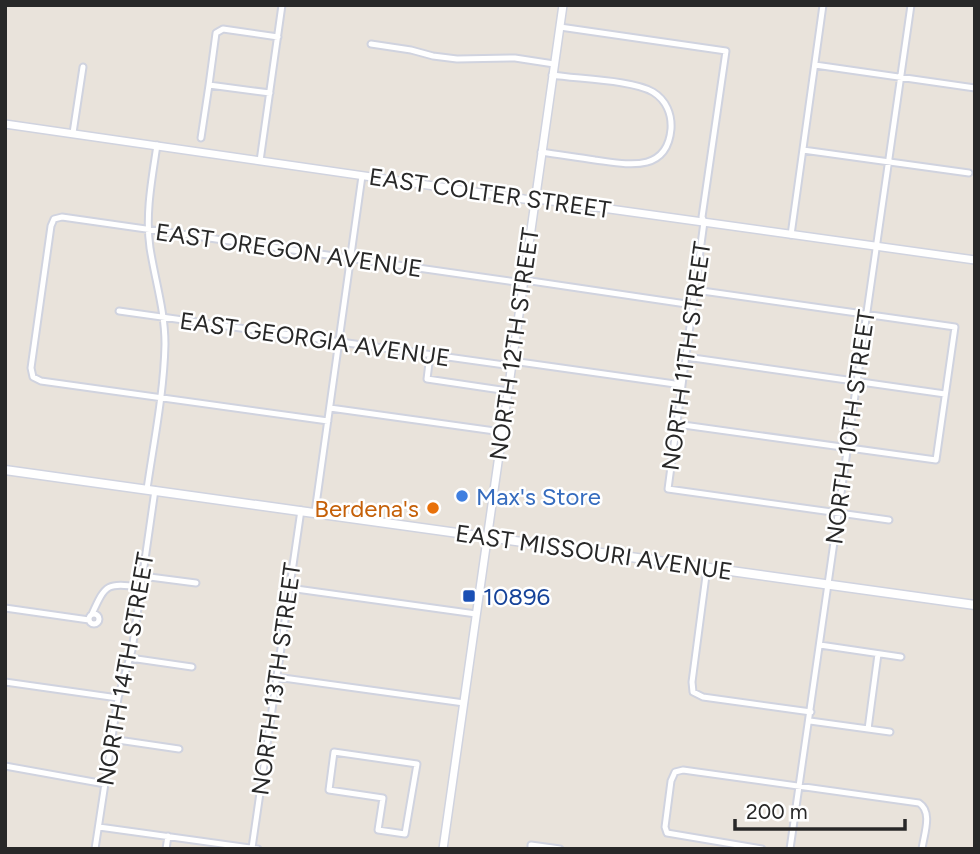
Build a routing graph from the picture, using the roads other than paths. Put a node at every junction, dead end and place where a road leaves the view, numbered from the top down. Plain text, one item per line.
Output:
1 (282, 5) edge
2 (563, 5) edge
3 (823, 5) edge
4 (911, 5) edge
5 (560, 27) junction
6 (278, 37) junction
7 (371, 44) dead end
8 (554, 64) junction
9 (815, 65) junction
10 (83, 67) dead end
11 (552, 75) junction
12 (901, 77) junction
13 (209, 85) junction
14 (975, 88) edge
15 (270, 93) junction
16 (5, 124) edge
17 (72, 133) junction
18 (201, 138) dead end
19 (157, 145) junction
20 (803, 150) junction
21 (541, 152) junction
22 (260, 161) junction
23 (888, 162) junction
24 (969, 173) dead end
25 (362, 176) junction
26 (535, 199) junction
27 (704, 222) junction
28 (149, 229) junction
29 (791, 235) junction
30 (876, 247) junction
31 (351, 259) junction
32 (975, 260) edge
33 (524, 281) junction
34 (695, 290) junction
35 (693, 304) junction
36 (119, 311) dead end
37 (866, 315) junction
38 (163, 317) junction
39 (339, 342) junction
40 (430, 355) junction
41 (686, 358) junction
42 (512, 364) junction
43 (857, 380) junction
44 (682, 385) junction
45 (508, 391) junction
46 (945, 394) junction
47 (160, 398) junction
48 (330, 408) junction
49 (328, 421) junction
50 (676, 425) junction
51 (502, 432) junction
52 (848, 447) junction
53 (5, 470) edge
54 (151, 489) junction
55 (301, 510) junction
56 (315, 512) junction
57 (838, 514) junction
58 (889, 520) dead end
59 (487, 536) junction
60 (707, 568) junction
61 (142, 576) junction
62 (196, 583) dead end
63 (828, 584) junction
64 (141, 587) junction
65 (289, 588) junction
66 (975, 605) edge
67 (5, 608) edge
68 (476, 614) junction
69 (820, 645) junction
70 (878, 654) junction
71 (901, 657) dead end
72 (130, 658) junction
73 (192, 667) dead end
74 (276, 677) junction
75 (5, 682) edge
76 (118, 698) junction
77 (464, 703) junction
78 (811, 712) junction
79 (810, 721) junction
80 (868, 729) junction
81 (890, 732) dead end
82 (111, 739) junction
83 (179, 749) dead end
84 (5, 766) edge
85 (105, 784) junction
86 (800, 787) junction
87 (99, 827) junction
88 (405, 834) joint
89 (168, 836) junction
90 (234, 847) edge
91 (252, 848) edge
92 (96, 849) edge
93 (166, 849) edge
94 (258, 849) edge
95 (443, 849) edge
96 (531, 849) edge
97 (560, 849) edge
98 (762, 849) edge
99 (790, 849) edge
100 (922, 849) edge

1 - 6 street
2 - 5 street, NORTH 12TH STREET
3 - 9 street
4 - 12 street, NORTH 10TH STREET
5 - 8 street, NORTH 12TH STREET
5 - 27 street, NORTH 11TH STREET
6 - 13 street
6 - 15 street
7 - 8 street
8 - 11 street, NORTH 12TH STREET
9 - 12 street
9 - 20 street
10 - 17 street
11 - 21 street, NORTH 12TH STREET
11 - 21 street
12 - 14 street
12 - 23 street, NORTH 10TH STREET
13 - 15 street
13 - 18 street
15 - 22 street
16 - 17 street, EAST COLTER STREET
17 - 19 street, EAST COLTER STREET
19 - 22 street, EAST COLTER STREET
19 - 28 street, NORTH 14TH STREET
20 - 23 street
20 - 29 street
21 - 26 street, NORTH 12TH STREET
22 - 25 street, EAST COLTER STREET
23 - 24 street
23 - 30 street, NORTH 10TH STREET
25 - 26 street, EAST COLTER STREET
25 - 31 street
26 - 27 street, EAST COLTER STREET
26 - 33 street, NORTH 12TH STREET
27 - 29 street, EAST COLTER STREET
27 - 34 street, NORTH 11TH STREET
28 - 31 street, EAST OREGON AVENUE
28 - 38 street, NORTH 14TH STREET
28 - 47 street, EAST OREGON AVENUE
29 - 30 street, EAST COLTER STREET
30 - 32 street, EAST COLTER STREET
30 - 37 street, NORTH 10TH STREET
31 - 33 street, EAST OREGON AVENUE
31 - 39 street
33 - 35 street, EAST OREGON AVENUE
33 - 42 street, NORTH 12TH STREET
34 - 35 street, NORTH 11TH STREET
34 - 37 street
35 - 41 street, NORTH 11TH STREET
36 - 38 street, EAST GEORGIA AVENUE
37 - 43 street, NORTH 10TH STREET
37 - 46 street
38 - 39 street, EAST GEORGIA AVENUE
38 - 47 street, NORTH 14TH STREET
39 - 40 street, EAST GEORGIA AVENUE
39 - 48 street
40 - 42 street, EAST GEORGIA AVENUE
40 - 45 street
41 - 43 street
41 - 44 street, NORTH 11TH STREET
42 - 44 street, EAST GEORGIA AVENUE
42 - 45 street, NORTH 12TH STREET
43 - 46 street
43 - 52 street, NORTH 10TH STREET
44 - 50 street, NORTH 11TH STREET
45 - 51 street, NORTH 12TH STREET
46 - 52 street
47 - 49 street
47 - 54 street, NORTH 14TH STREET
48 - 49 street
48 - 51 street
49 - 56 street
50 - 52 street
50 - 57 street, NORTH 11TH STREET
51 - 59 street, NORTH 12TH STREET
52 - 57 street, NORTH 10TH STREET
53 - 54 main road, EAST MISSOURI AVENUE
54 - 55 main road, EAST MISSOURI AVENUE
54 - 61 street, NORTH 14TH STREET
55 - 56 main road, EAST MISSOURI AVENUE
55 - 65 street, NORTH 13TH STREET
56 - 59 main road, EAST MISSOURI AVENUE
57 - 58 street
57 - 63 street, NORTH 10TH STREET
59 - 60 main road, EAST MISSOURI AVENUE
59 - 68 street, NORTH 12TH STREET
60 - 63 main road, EAST MISSOURI AVENUE
60 - 78 street
61 - 62 street
61 - 64 street, NORTH 14TH STREET
63 - 66 main road, EAST MISSOURI AVENUE
63 - 69 street, NORTH 10TH STREET
64 - 67 street
64 - 72 street, NORTH 14TH STREET
65 - 68 street
65 - 74 street, NORTH 13TH STREET
68 - 77 street, NORTH 12TH STREET
69 - 70 street
69 - 78 street, NORTH 10TH STREET
70 - 71 street
70 - 80 street
72 - 73 street
72 - 76 street, NORTH 14TH STREET
74 - 77 street
74 - 91 street, NORTH 13TH STREET
75 - 76 street
76 - 82 street, NORTH 14TH STREET
77 - 95 street, NORTH 12TH STREET
78 - 79 street, NORTH 10TH STREET
79 - 80 street
79 - 86 street, NORTH 10TH STREET
80 - 81 street
82 - 83 street
82 - 85 street, NORTH 14TH STREET
84 - 85 street
85 - 87 street, NORTH 14TH STREET
86 - 98 street
86 - 99 street, NORTH 10TH STREET
86 - 100 street
87 - 89 street
87 - 92 street, NORTH 14TH STREET
88 - 88 street
89 - 90 street
89 - 93 street
90 - 91 street
91 - 94 street
96 - 97 street

